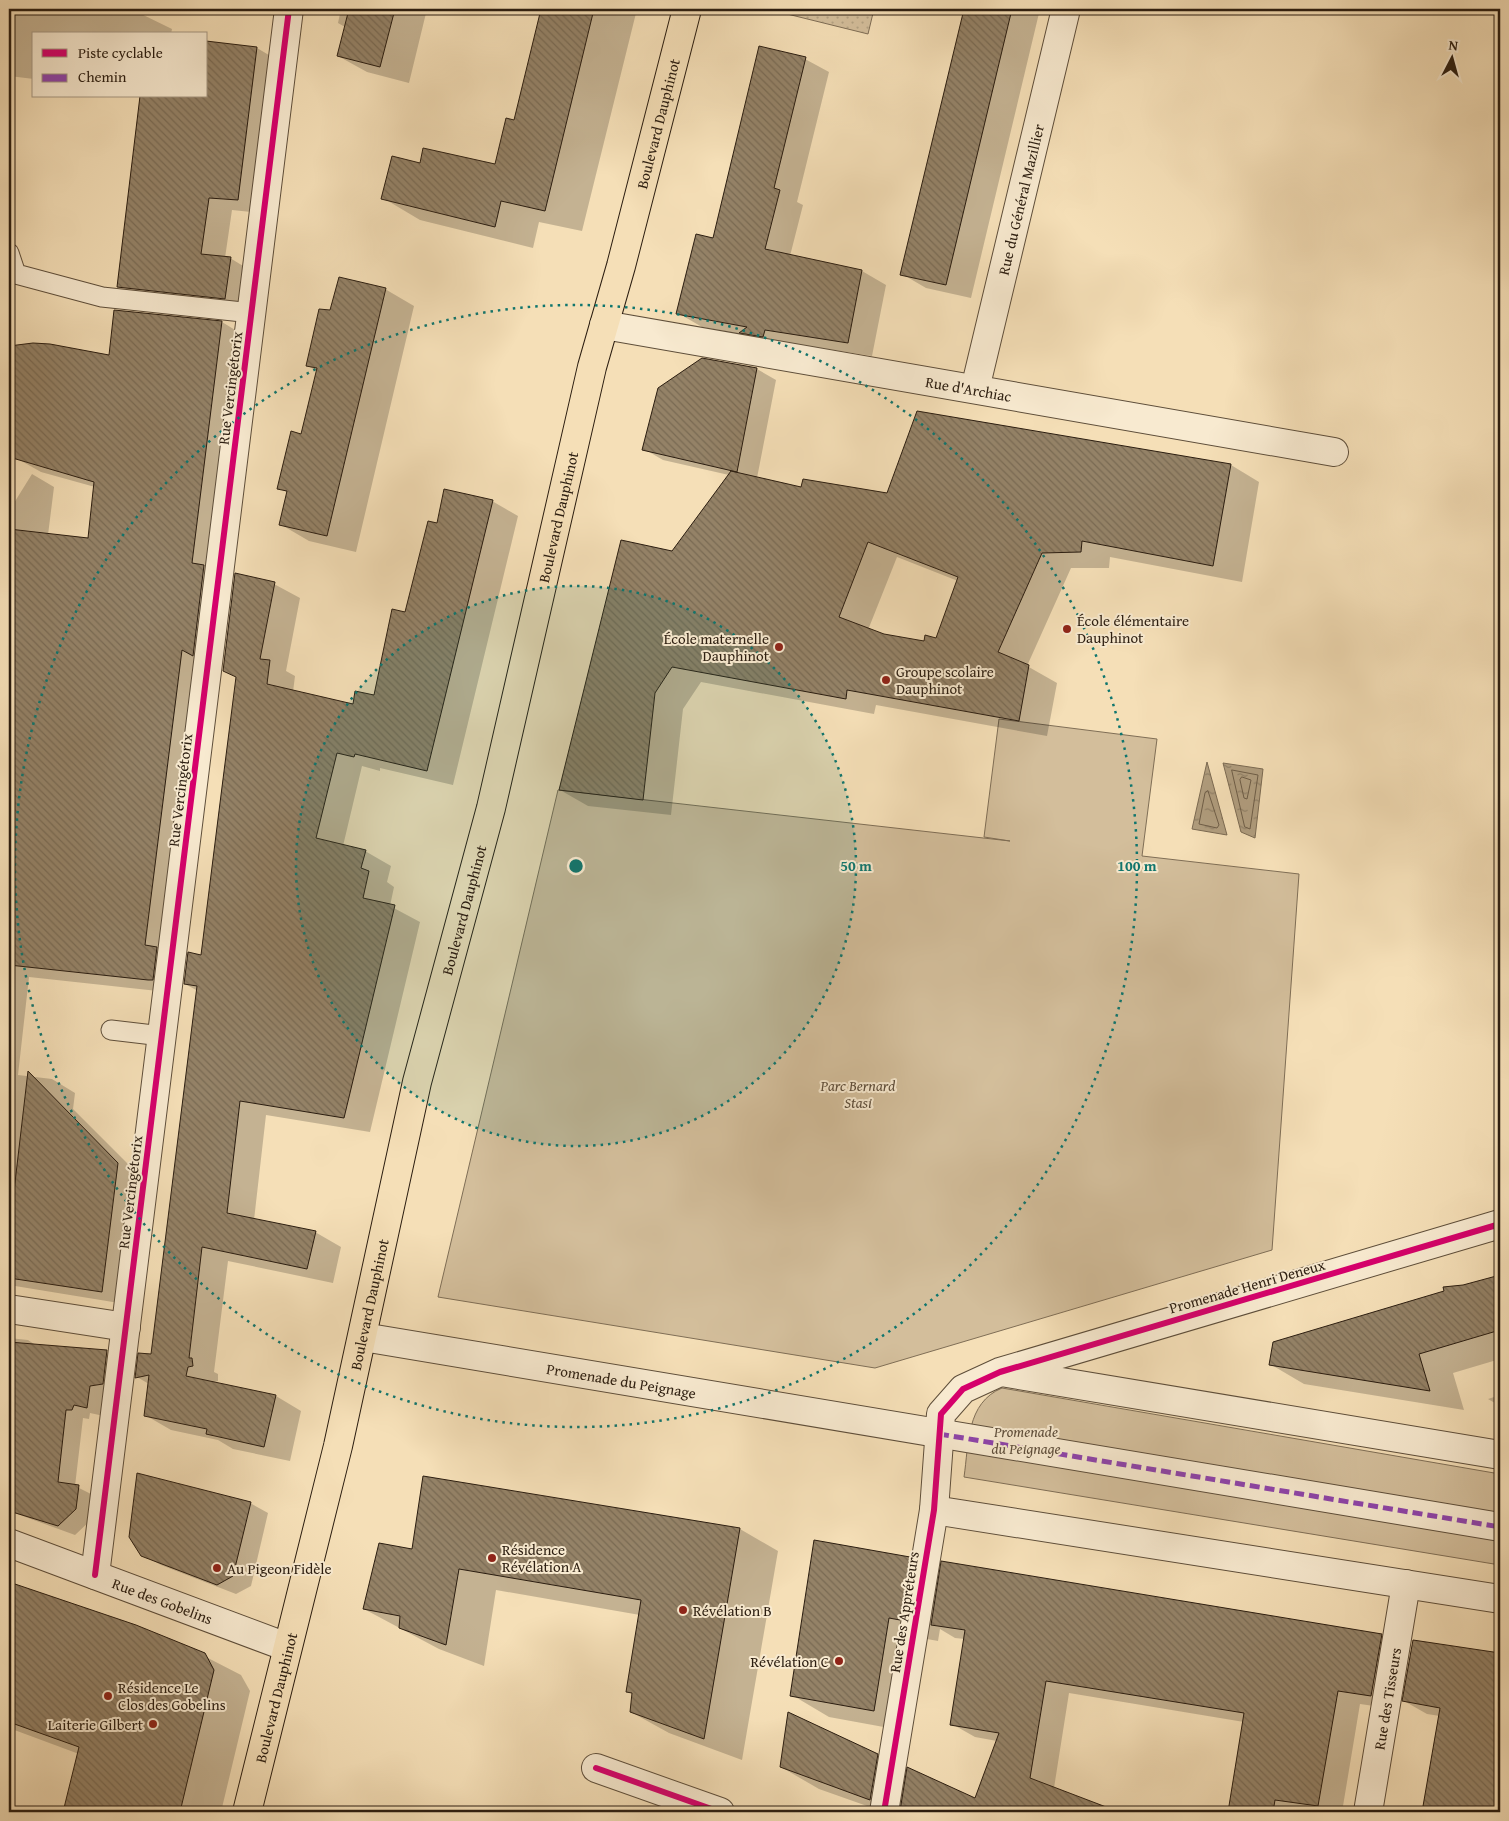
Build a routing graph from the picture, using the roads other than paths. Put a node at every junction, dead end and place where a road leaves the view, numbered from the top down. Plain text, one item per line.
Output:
1 (289, 9) edge
2 (687, 9) edge
3 (1066, 9) edge
4 (9, 253) edge
5 (12, 277) edge
6 (252, 313) junction
7 (604, 325) junction
8 (975, 389) junction
9 (1334, 452) dead end
10 (110, 1030) dead end
11 (162, 1036) junction
12 (1500, 1224) edge
13 (9, 1309) edge
14 (126, 1327) junction
15 (363, 1337) junction
16 (1000, 1372) junction
17 (940, 1424) junction
18 (1500, 1455) edge
19 (934, 1510) junction
20 (1500, 1527) edge
21 (9, 1543) edge
22 (95, 1575) junction
23 (1406, 1584) junction
24 (1500, 1599) edge
25 (287, 1647) junction
26 (596, 1768) dead end
27 (247, 1812) edge
28 (720, 1812) edge
29 (884, 1812) edge
30 (1368, 1812) edge

1 - 6 street, Rue Vercingétorix
2 - 7 main road, Boulevard Dauphinot
3 - 8 street, Rue du Général Mazillier
4 - 5 lane, Rue Vercingétorix
5 - 6 lane, Rue Vercingétorix
6 - 11 street, Rue Vercingétorix
7 - 8 street, Rue d'Archiac
7 - 15 main road, Boulevard Dauphinot
8 - 9 street, Rue d'Archiac
10 - 11 lane
11 - 14 street, Rue Vercingétorix
12 - 16 street, Promenade Henri Deneux
13 - 14 street
14 - 22 street, Rue Vercingétorix
15 - 17 street, Promenade du Peignage
15 - 25 main road, Boulevard Dauphinot
16 - 17 street
16 - 18 street
17 - 19 street, Rue des Appréteurs
17 - 20 street, Promenade du Peignage
19 - 23 street
19 - 29 street, Rue des Appréteurs
21 - 22 street, Rue des Gobelins
22 - 25 street, Rue des Gobelins
23 - 24 street
23 - 30 street, Rue des Tisseurs
25 - 27 main road, Boulevard Dauphinot
26 - 28 street

